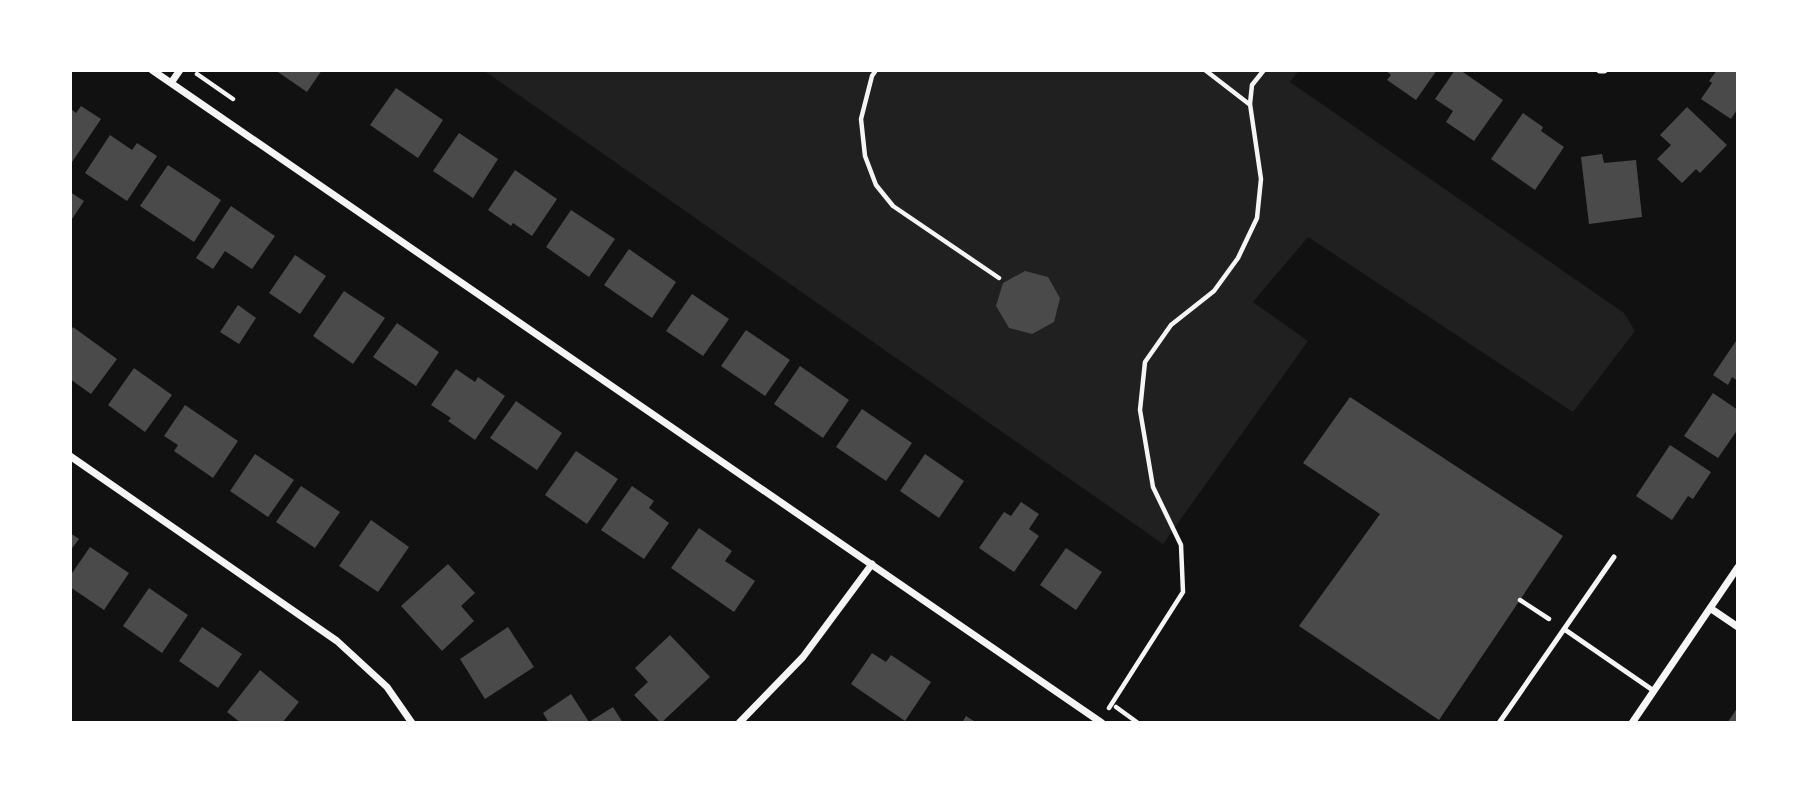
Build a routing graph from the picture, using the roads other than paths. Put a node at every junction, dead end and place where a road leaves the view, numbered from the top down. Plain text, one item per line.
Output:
1 (152, 70) edge
2 (180, 70) edge
3 (171, 83) junction
4 (70, 456) edge
5 (1614, 557) dead end
6 (872, 564) junction
7 (1738, 566) edge
8 (1710, 608) junction
9 (1738, 627) edge
10 (1564, 629) junction
11 (1654, 691) junction
12 (1101, 722) edge
13 (412, 723) edge
14 (739, 723) edge
15 (1499, 723) edge
16 (1632, 723) edge

1 - 3 street
2 - 3 street
3 - 6 street
4 - 13 street
5 - 10 lane
6 - 12 street
6 - 14 street
7 - 8 street
8 - 9 street
8 - 11 street
10 - 11 lane
10 - 15 lane
11 - 16 street

